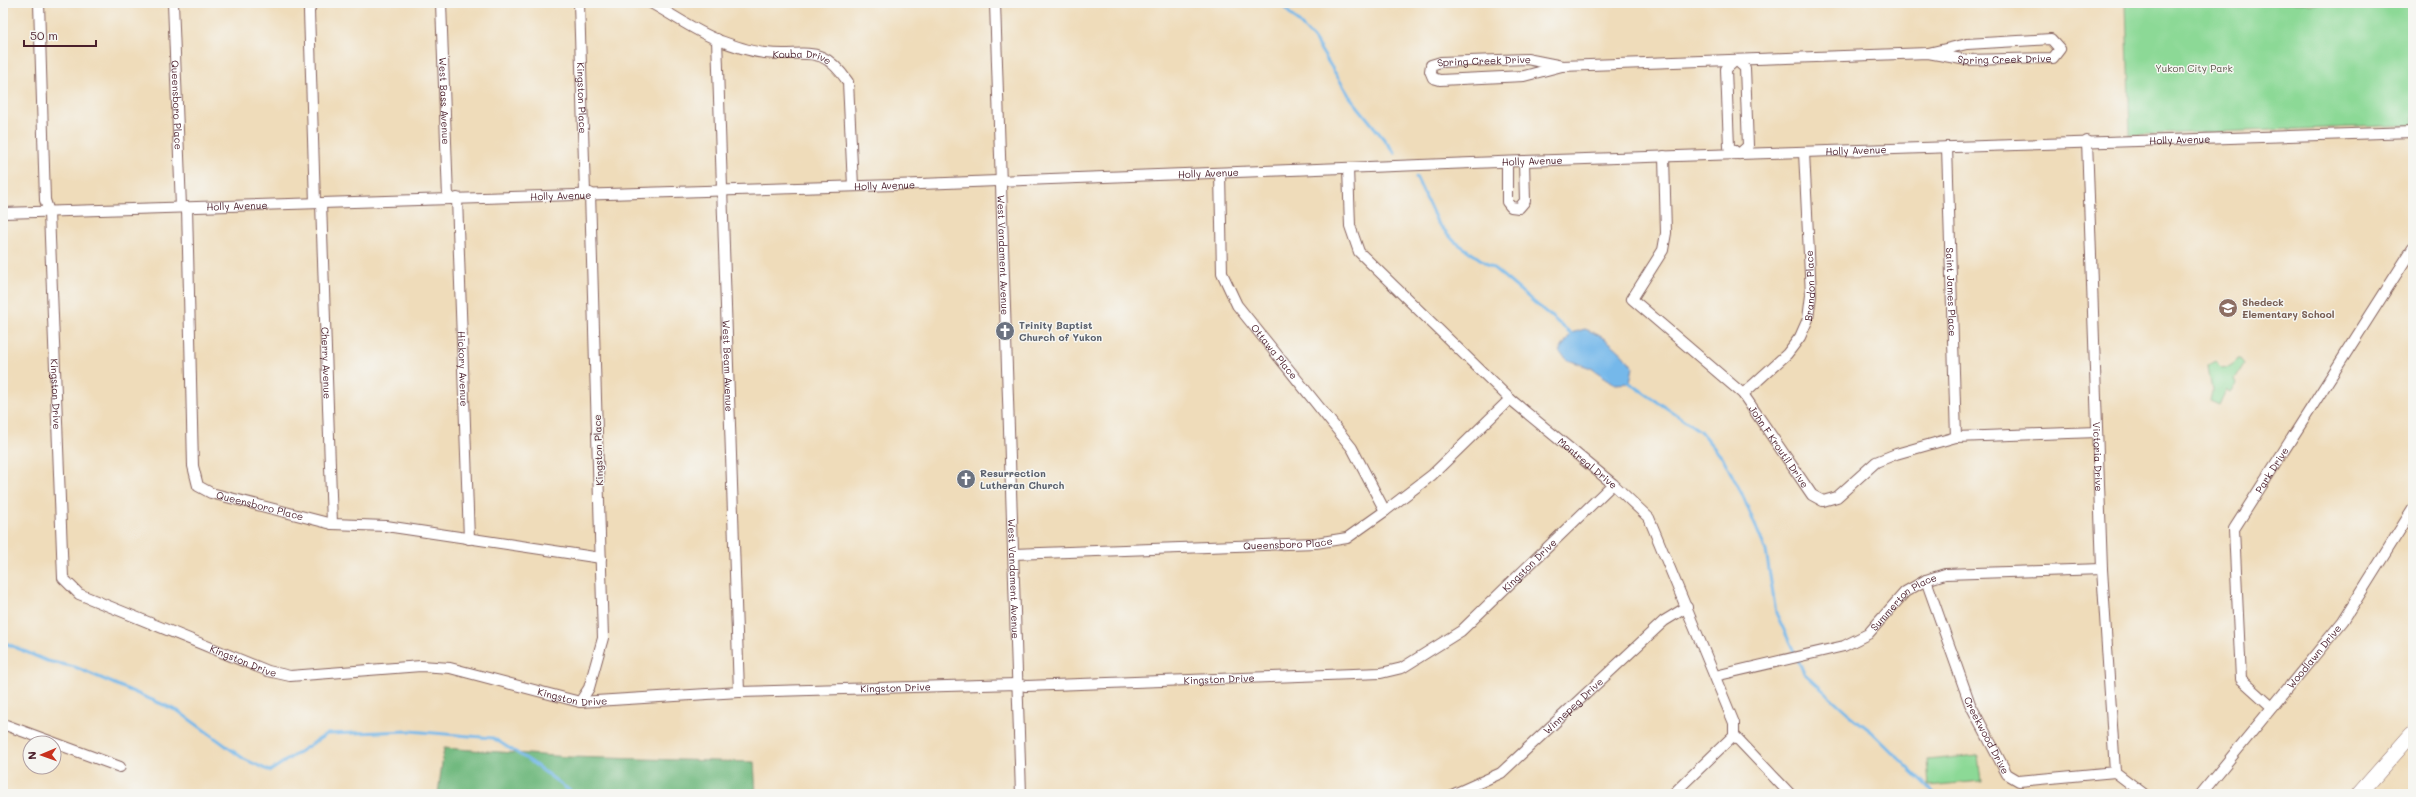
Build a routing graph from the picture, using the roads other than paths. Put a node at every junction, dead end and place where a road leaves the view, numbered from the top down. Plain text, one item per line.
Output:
1 (39, 3) edge
2 (173, 3) edge
3 (312, 3) edge
4 (441, 3) edge
5 (579, 3) edge
6 (651, 3) edge
7 (995, 3) edge
8 (717, 39) junction
9 (1928, 53) junction
10 (1736, 60) junction
11 (1562, 66) junction
12 (2413, 132) edge
13 (2087, 141) junction
14 (1946, 147) junction
15 (1804, 152) junction
16 (1739, 154) junction
17 (1664, 156) junction
18 (1524, 161) junction
19 (1507, 162) junction
20 (1348, 168) junction
21 (1220, 173) junction
22 (1002, 181) junction
23 (853, 186) junction
24 (721, 191) junction
25 (588, 193) junction
26 (453, 198) junction
27 (318, 203) junction
28 (184, 207) junction
29 (49, 212) junction
30 (3, 213) edge
31 (2413, 248) edge
32 (1743, 394) junction
33 (1510, 399) junction
34 (2096, 432) junction
35 (1956, 437) junction
36 (1613, 484) junction
37 (2413, 509) edge
38 (1385, 510) junction
39 (332, 524) junction
40 (469, 540) junction
41 (1014, 554) junction
42 (601, 558) junction
43 (2102, 569) junction
44 (1926, 580) junction
45 (1687, 607) junction
46 (1715, 676) junction
47 (1016, 684) junction
48 (739, 692) junction
49 (580, 702) junction
50 (2272, 707) junction
51 (3, 724) edge
52 (2413, 734) edge
53 (1734, 735) junction
54 (120, 767) dead end
55 (2115, 772) junction
56 (1021, 794) edge
57 (1454, 794) edge
58 (1673, 794) edge
59 (1790, 794) edge
60 (2144, 794) edge
61 (2201, 794) edge
62 (2359, 794) edge
63 (2372, 794) edge

1 - 29 street, Kingston Drive
2 - 28 street, Queensboro Place
3 - 27 street, Cherry Avenue
4 - 26 street, West Bass Avenue
5 - 25 street, Kingston Place
6 - 8 street, Kouba Drive
7 - 22 street, West Vandament Avenue
8 - 23 street, Kouba Drive
8 - 24 street, West Beam Avenue
9 - 9 street, Spring Creek Drive
9 - 10 street, Spring Creek Drive
10 - 11 street, Spring Creek Drive
10 - 16 street
10 - 16 street
11 - 11 street, Spring Creek Drive
12 - 13 street, Holly Avenue
13 - 14 street, Holly Avenue
13 - 34 street, Victoria Drive
14 - 15 street, Holly Avenue
14 - 35 street, Saint James Place
15 - 16 street, Holly Avenue
15 - 32 street, Brandon Place
16 - 17 street, Holly Avenue
17 - 18 street, Holly Avenue
17 - 32 street, John F Kroutil Drive
18 - 19 street, Holly Avenue
18 - 19 street
19 - 20 street, Holly Avenue
20 - 21 street, Holly Avenue
20 - 33 street, Montreal Drive
21 - 22 street, Holly Avenue
21 - 38 street, Ottawa Place
22 - 23 street, Holly Avenue
22 - 41 street, West Vandament Avenue
23 - 24 street, Holly Avenue
24 - 25 street, Holly Avenue
24 - 48 street, West Beam Avenue
25 - 26 street, Holly Avenue
25 - 42 street, Kingston Place
26 - 27 street, Holly Avenue
26 - 40 street, Hickory Avenue
27 - 28 street, Holly Avenue
27 - 39 street, Cherry Avenue
28 - 29 street, Holly Avenue
28 - 39 street, Queensboro Place
29 - 30 street, Holly Avenue
29 - 49 street, Kingston Drive
31 - 50 street, Park Drive
32 - 35 street, John F Kroutil Drive
33 - 36 street, Montreal Drive
33 - 38 street, Queensboro Place
34 - 35 street, John F Kroutil Drive
34 - 43 street, Victoria Drive
36 - 45 street, Montreal Drive
36 - 47 street, Kingston Drive
37 - 50 street, Woodlawn Drive
38 - 41 street, Queensboro Place
39 - 40 street, Queensboro Place
40 - 42 street, Queensboro Place
41 - 47 street, West Vandament Avenue
42 - 49 street, Kingston Place
43 - 44 street, Summerton Place
43 - 55 street, Victoria Drive
44 - 46 street, Summerton Place
44 - 55 street, Creekwood Drive
45 - 46 street, Montreal Drive
45 - 57 street, Winnepeg Drive
46 - 53 street, Montreal Drive
47 - 48 street, Kingston Drive
47 - 56 street, West Vandament Avenue
48 - 49 street, Kingston Drive
50 - 61 street, Woodlawn Drive
51 - 54 street
52 - 62 highway
52 - 63 highway
53 - 58 street
53 - 59 street
55 - 60 street

